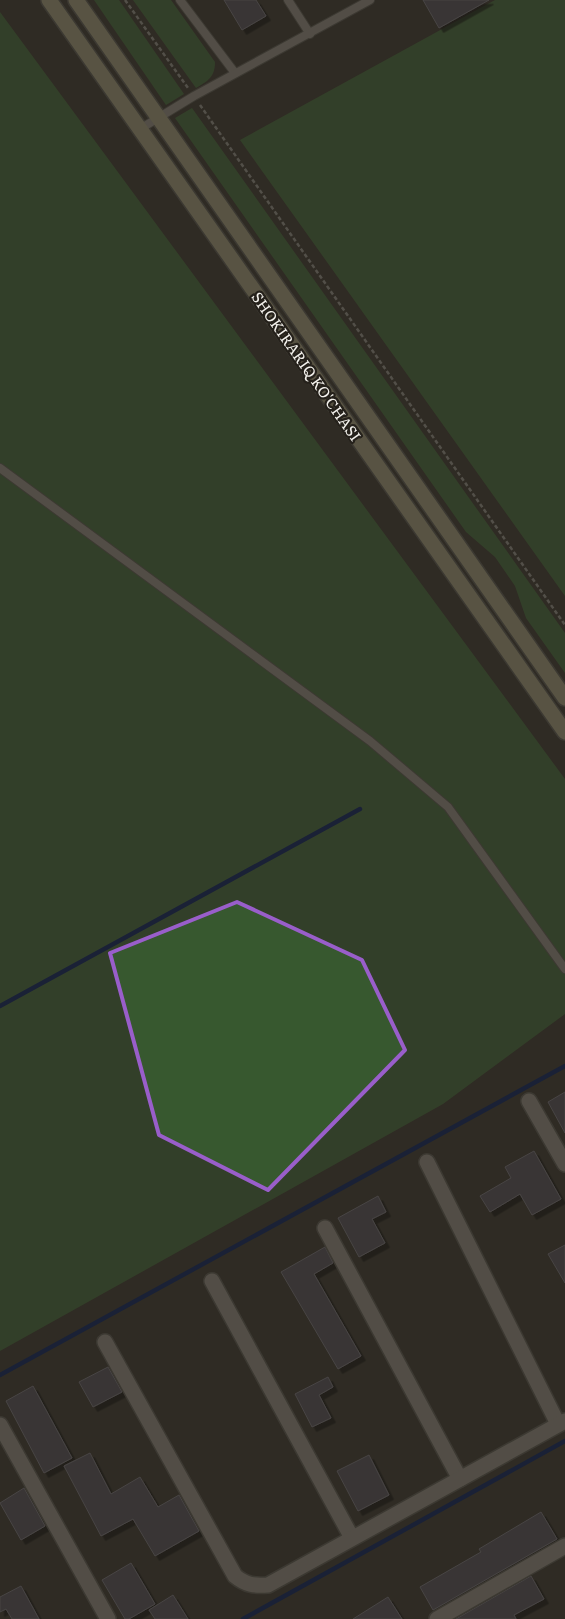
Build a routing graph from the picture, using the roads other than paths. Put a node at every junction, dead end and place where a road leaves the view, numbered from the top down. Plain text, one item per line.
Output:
1 (49, 0) edge
2 (76, 0) edge
3 (180, 0) edge
4 (288, 0) edge
5 (365, 1) edge
6 (310, 34) junction
7 (235, 73) junction
8 (158, 118) junction
9 (140, 129) junction
10 (0, 468) edge
11 (565, 698) edge
12 (565, 732) edge
13 (565, 969) edge
14 (528, 1101) dead end
15 (426, 1162) dead end
16 (565, 1164) edge
17 (325, 1228) dead end
18 (212, 1281) dead end
19 (105, 1342) dead end
20 (562, 1422) edge
21 (0, 1425) edge
22 (460, 1479) junction
23 (352, 1538) junction
24 (565, 1546) edge
25 (108, 1619) edge
26 (437, 1619) edge

1 - 9 main road, SHOKIRARIQ KO'CHASI
2 - 8 main road, SHOKIRARIQ KO'CHASI
3 - 7 lane
4 - 6 lane
5 - 6 lane
6 - 7 lane
7 - 8 lane
8 - 9 lane
8 - 11 main road, SHOKIRARIQ KO'CHASI
9 - 12 main road, SHOKIRARIQ KO'CHASI
10 - 13 lane
14 - 16 street
15 - 20 street
17 - 22 street
18 - 23 street
19 - 23 street
20 - 22 street
21 - 25 street
22 - 23 street
24 - 26 street

